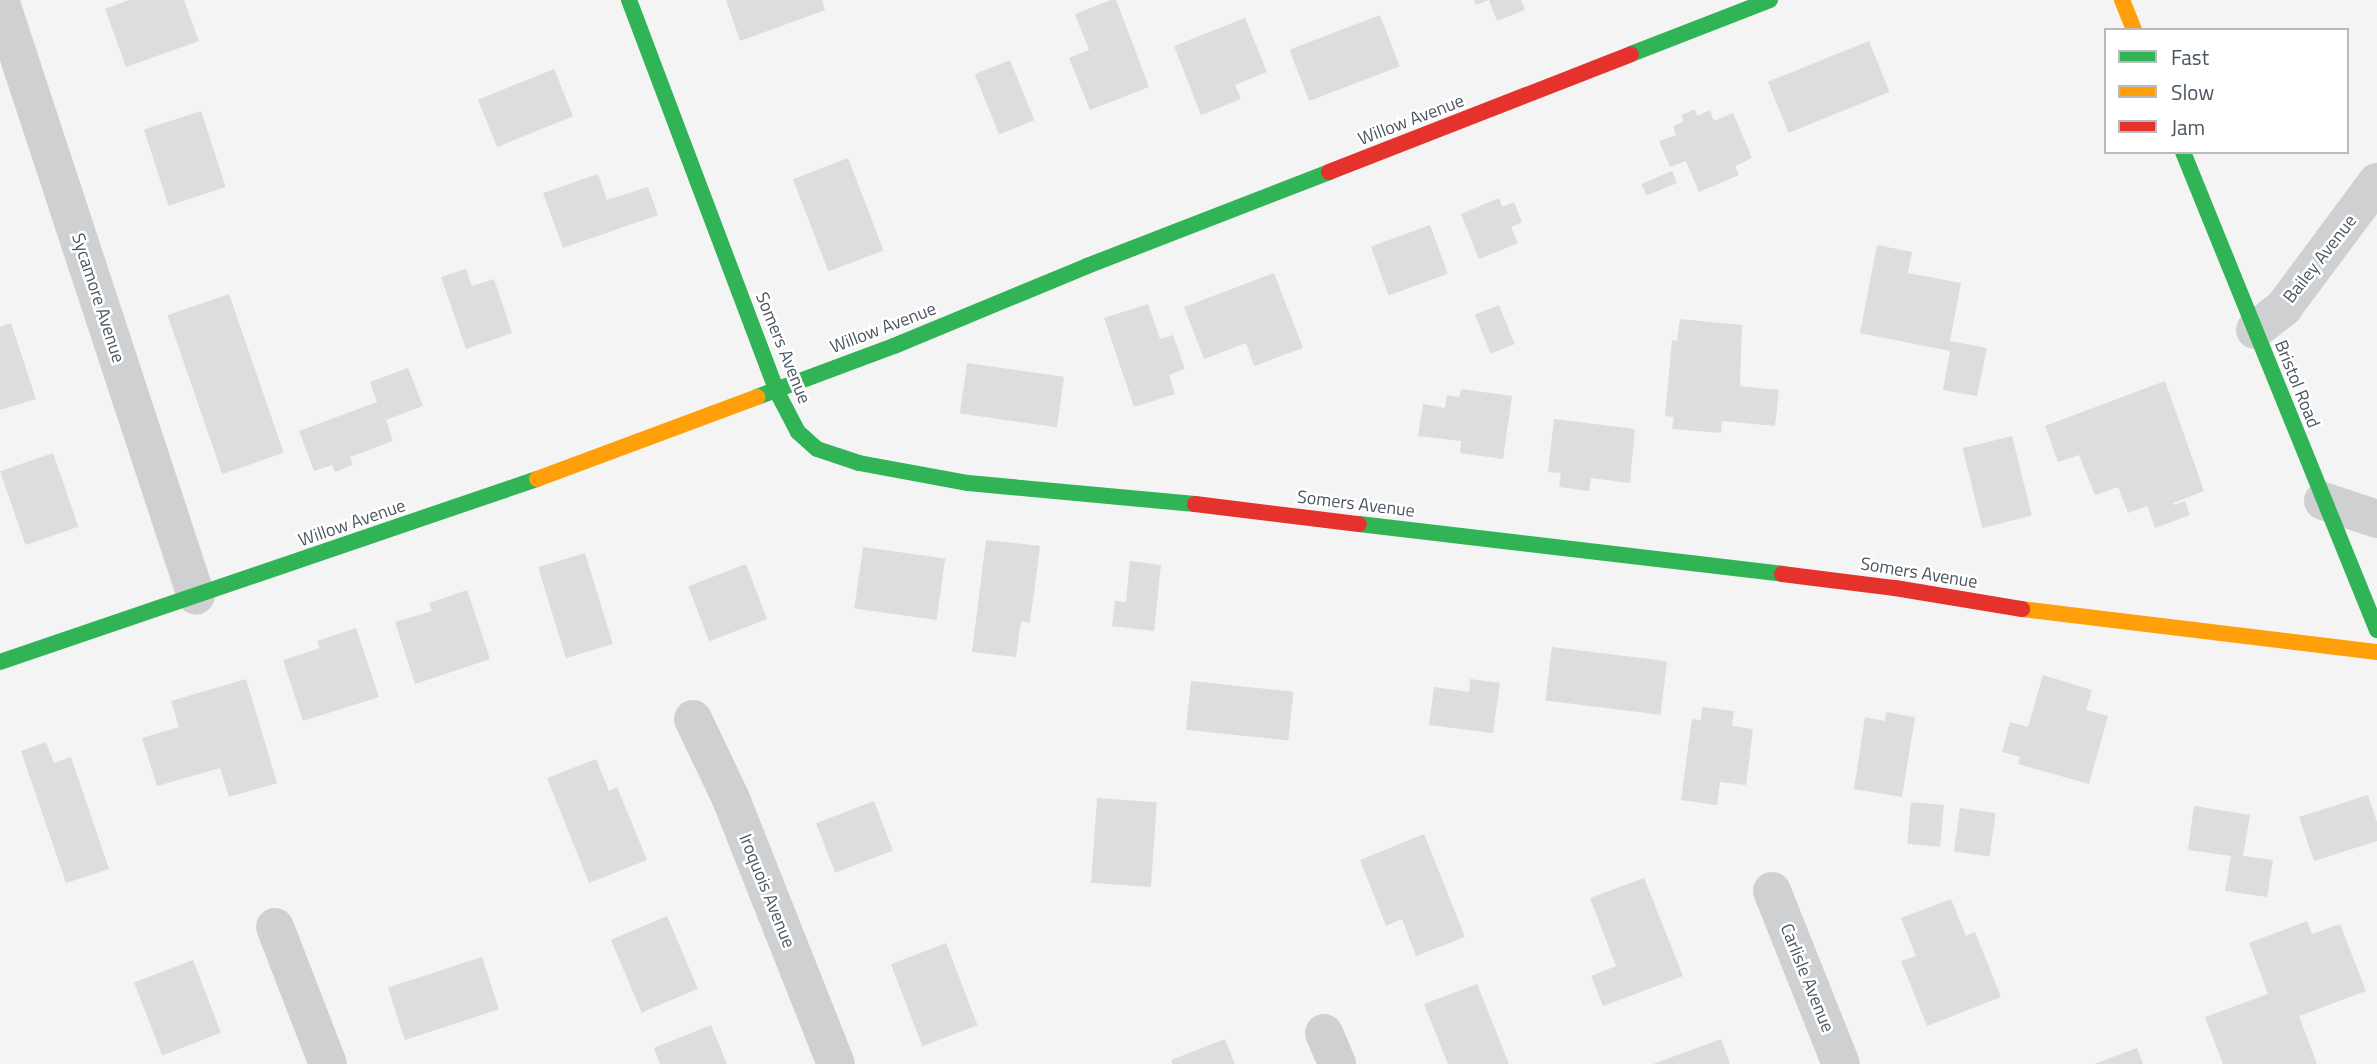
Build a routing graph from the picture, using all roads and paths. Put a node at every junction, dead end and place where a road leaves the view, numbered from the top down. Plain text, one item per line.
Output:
1 (0, 0) edge
2 (629, 0) edge
3 (1770, 0) edge
4 (2122, 0) edge
5 (2133, 28) edge
6 (2184, 154) edge
7 (2377, 182) edge
8 (2255, 330) junction
9 (776, 390) junction
10 (2323, 501) junction
11 (2377, 519) edge
12 (196, 596) junction
13 (2377, 630) edge
14 (2377, 652) edge
15 (0, 662) edge
16 (693, 719) dead end
17 (1772, 891) dead end
18 (275, 927) dead end
19 (328, 1064) edge
20 (836, 1064) edge
21 (1841, 1064) edge

1 - 12 street, Sycamore Avenue
2 - 9 street, Somers Avenue
3 - 9 street, Willow Avenue
4 - 5 street
6 - 8 street, Bristol Road
7 - 8 street, Bailey Avenue
8 - 10 street, Bristol Road
9 - 12 street, Willow Avenue
9 - 14 street, Somers Avenue
10 - 11 street
10 - 13 street, Bristol Road
12 - 15 street, Willow Avenue
16 - 20 street, Iroquois Avenue
17 - 21 street, Carlisle Avenue
18 - 19 street

